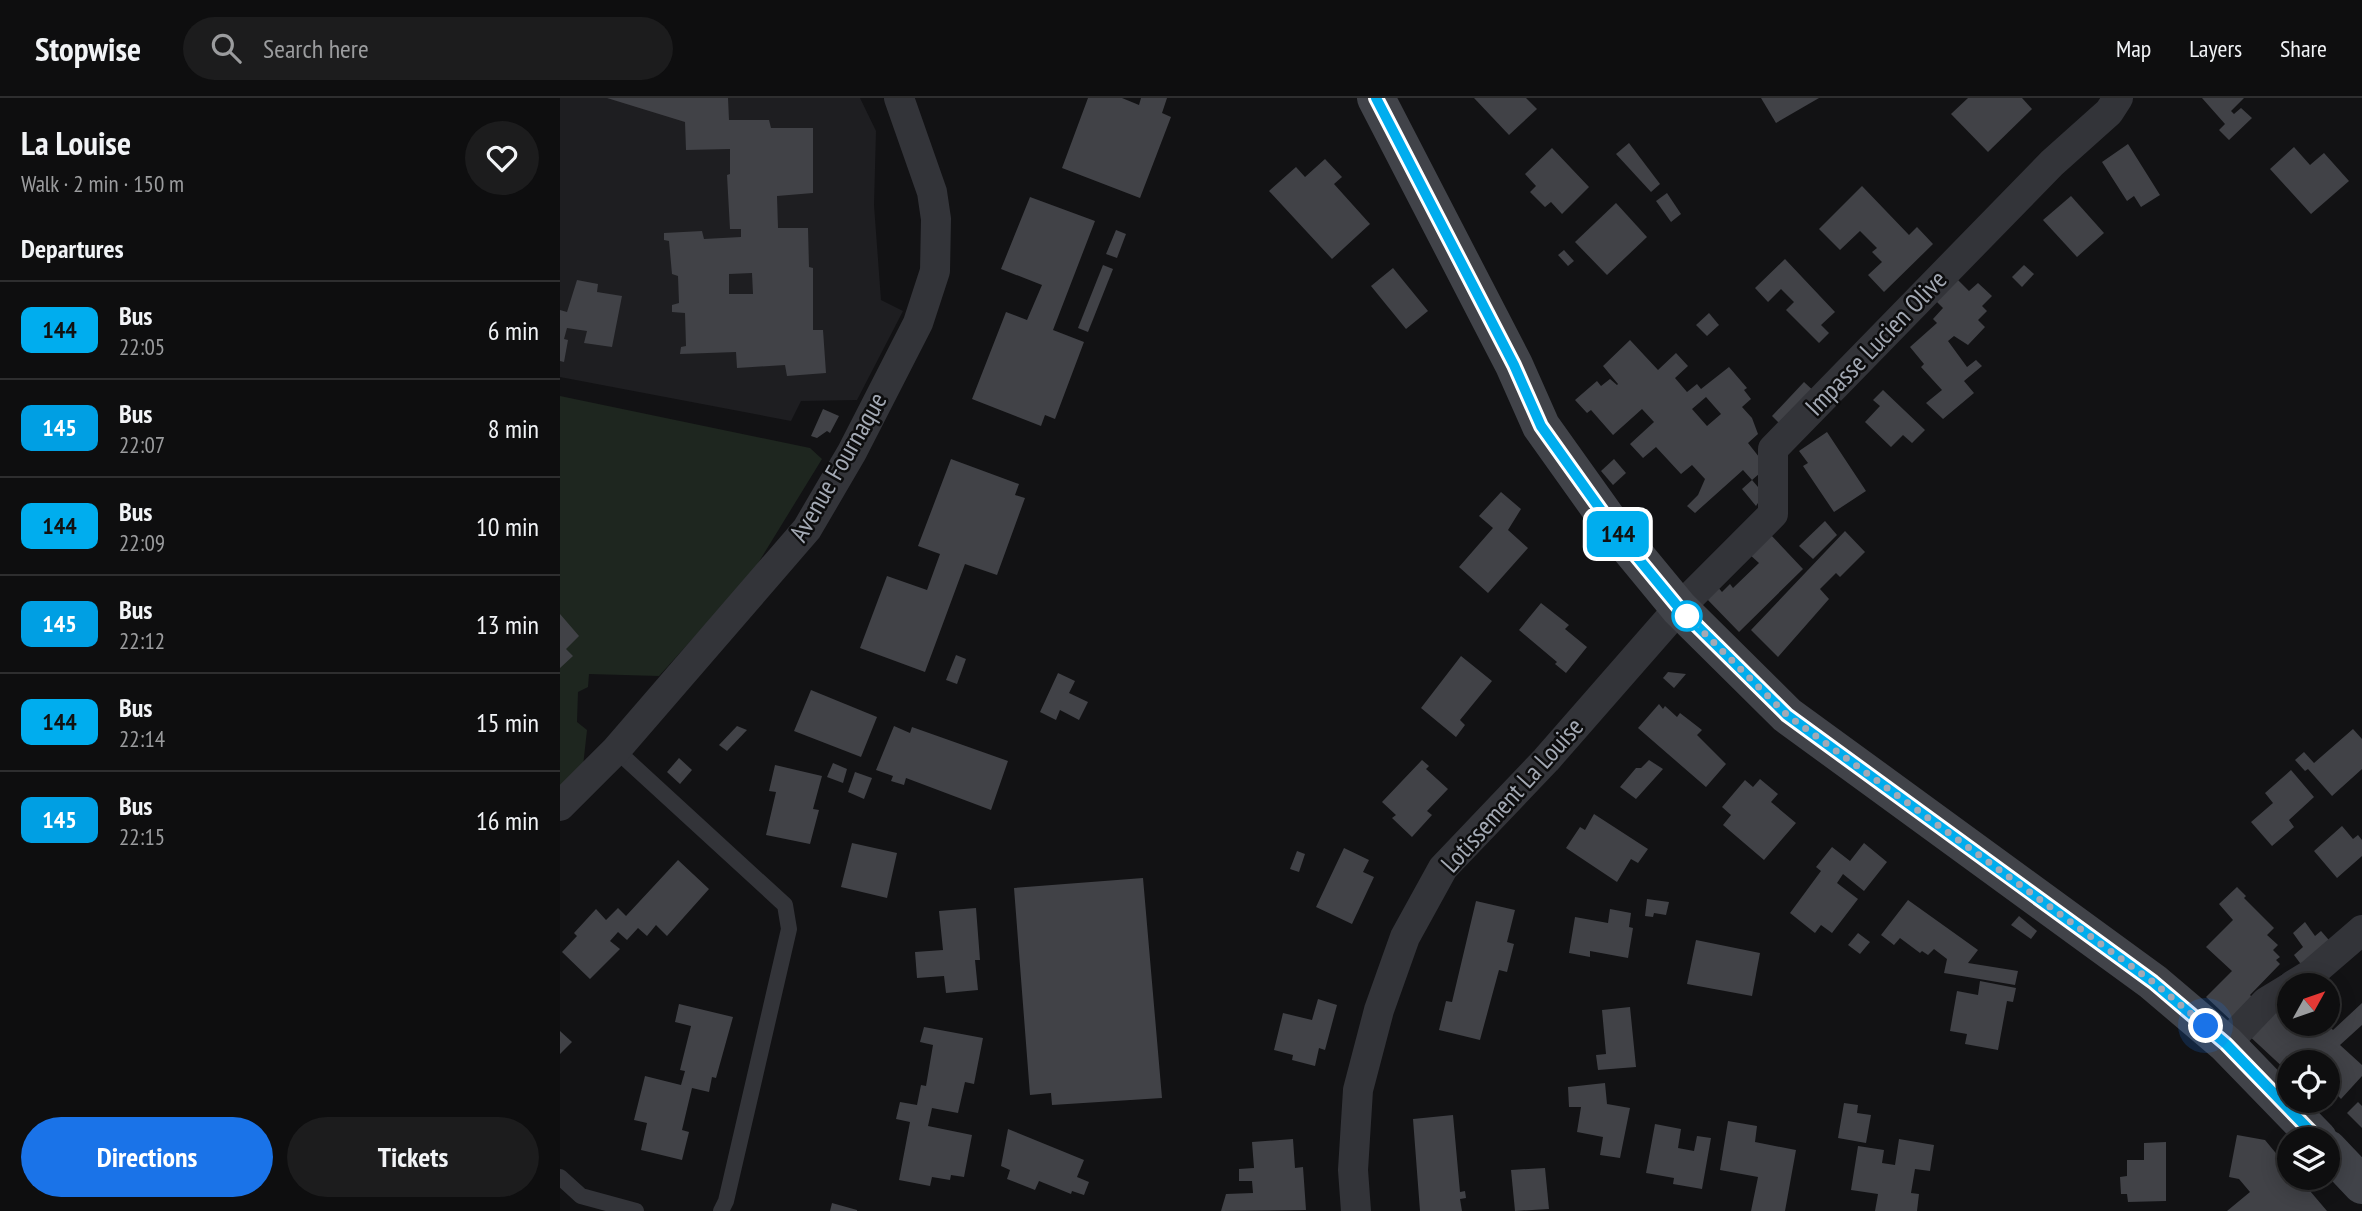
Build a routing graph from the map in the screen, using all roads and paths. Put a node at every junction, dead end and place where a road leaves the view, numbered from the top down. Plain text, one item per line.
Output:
1 (899, 98) edge
2 (1376, 98) edge
3 (2118, 98) edge
4 (1679, 608) junction
5 (616, 750) junction
6 (560, 807) edge
7 (2362, 930) edge
8 (2312, 973) edge
9 (2277, 995) edge
10 (2226, 1044) junction
11 (2306, 1127) edge
12 (2340, 1162) edge
13 (560, 1177) edge
14 (2362, 1185) edge
15 (636, 1211) edge
16 (721, 1211) edge
17 (1356, 1211) edge

1 - 5 street, Avenue Fournaque
2 - 4 street
3 - 4 street, Impasse Lucien Olive
4 - 10 street
4 - 17 street, Lotissement La Louise
5 - 6 street, Avenue Fournaque
5 - 16 lane
7 - 8 street
9 - 10 street
10 - 11 street
12 - 14 street
13 - 15 lane

